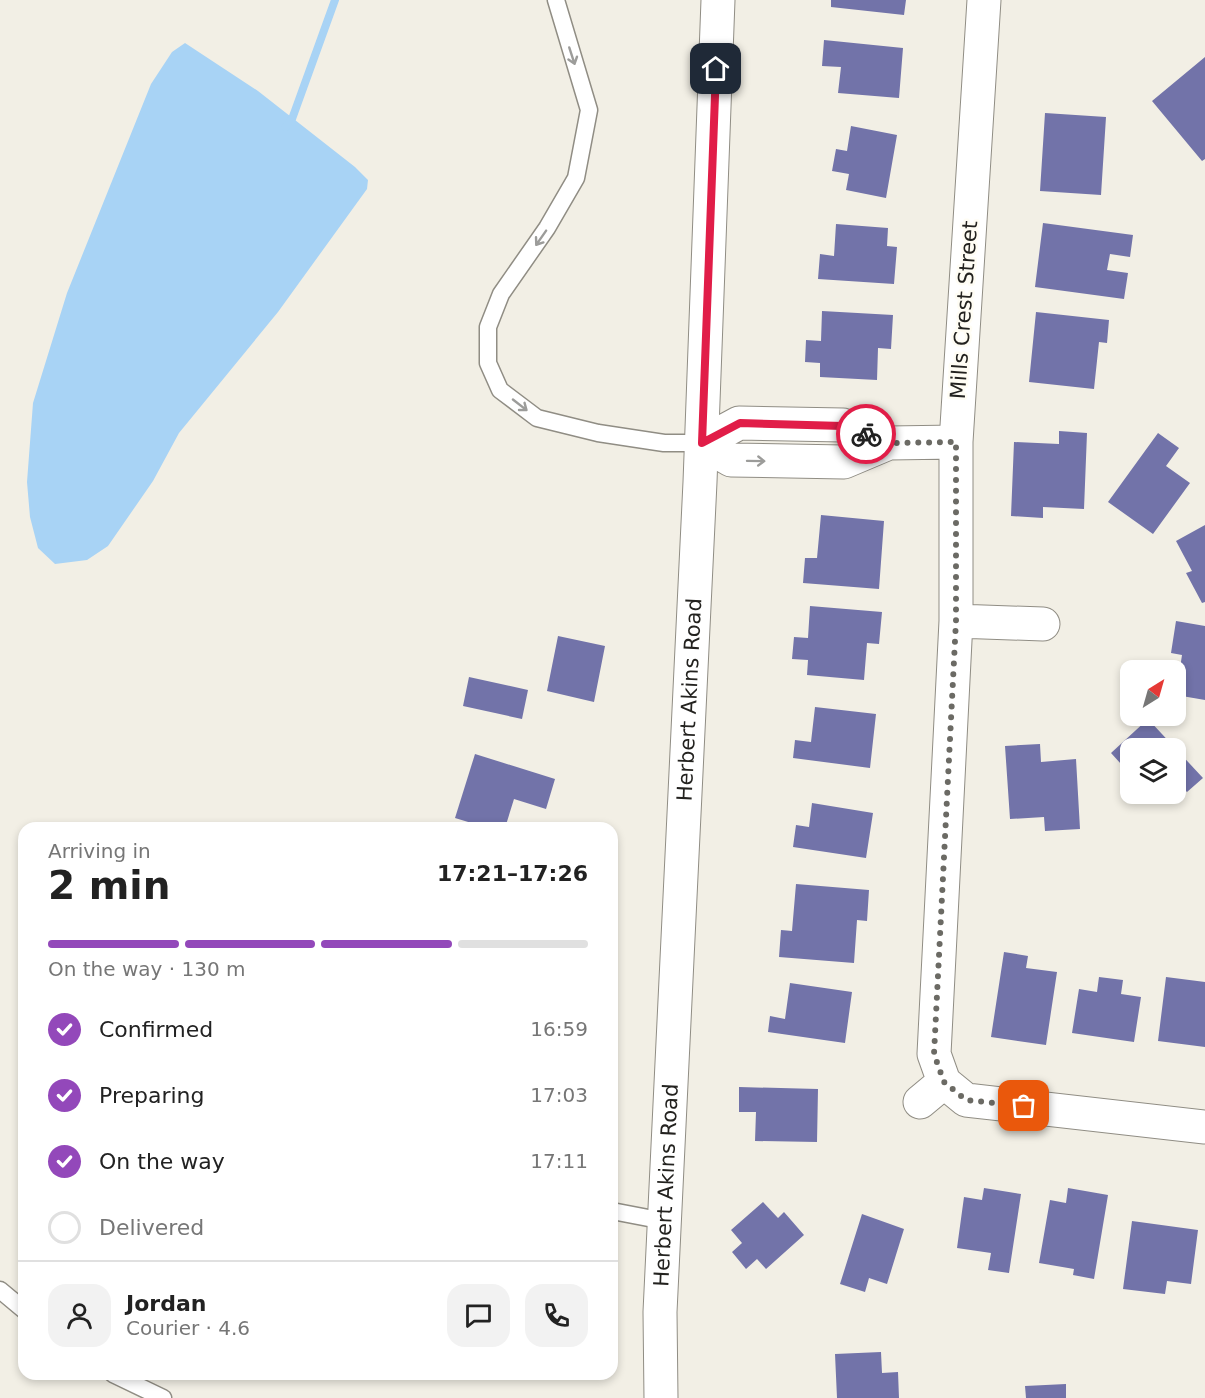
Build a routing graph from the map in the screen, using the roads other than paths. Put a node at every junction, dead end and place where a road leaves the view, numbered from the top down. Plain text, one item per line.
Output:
1 (556, 0) edge
2 (718, 0) edge
3 (984, 0) edge
4 (956, 442) junction
5 (702, 443) junction
6 (956, 621) junction
7 (1044, 624) dead end
8 (1205, 1127) edge
9 (618, 1212) edge
10 (664, 1221) junction
11 (0, 1290) edge
12 (18, 1305) edge
13 (125, 1380) edge
14 (162, 1398) edge
15 (661, 1398) edge

1 -> 5 lane
2 - 5 street, Herbert Akins Road
3 - 4 street, Mills Crest Street
4 - 5 street
4 - 6 street, Mills Crest Street
5 - 10 street, Herbert Akins Road
6 - 7 street
6 - 8 street, Mills Crest Street
9 - 10 lane
10 - 15 street, Herbert Akins Road
11 - 12 lane
13 - 14 lane

